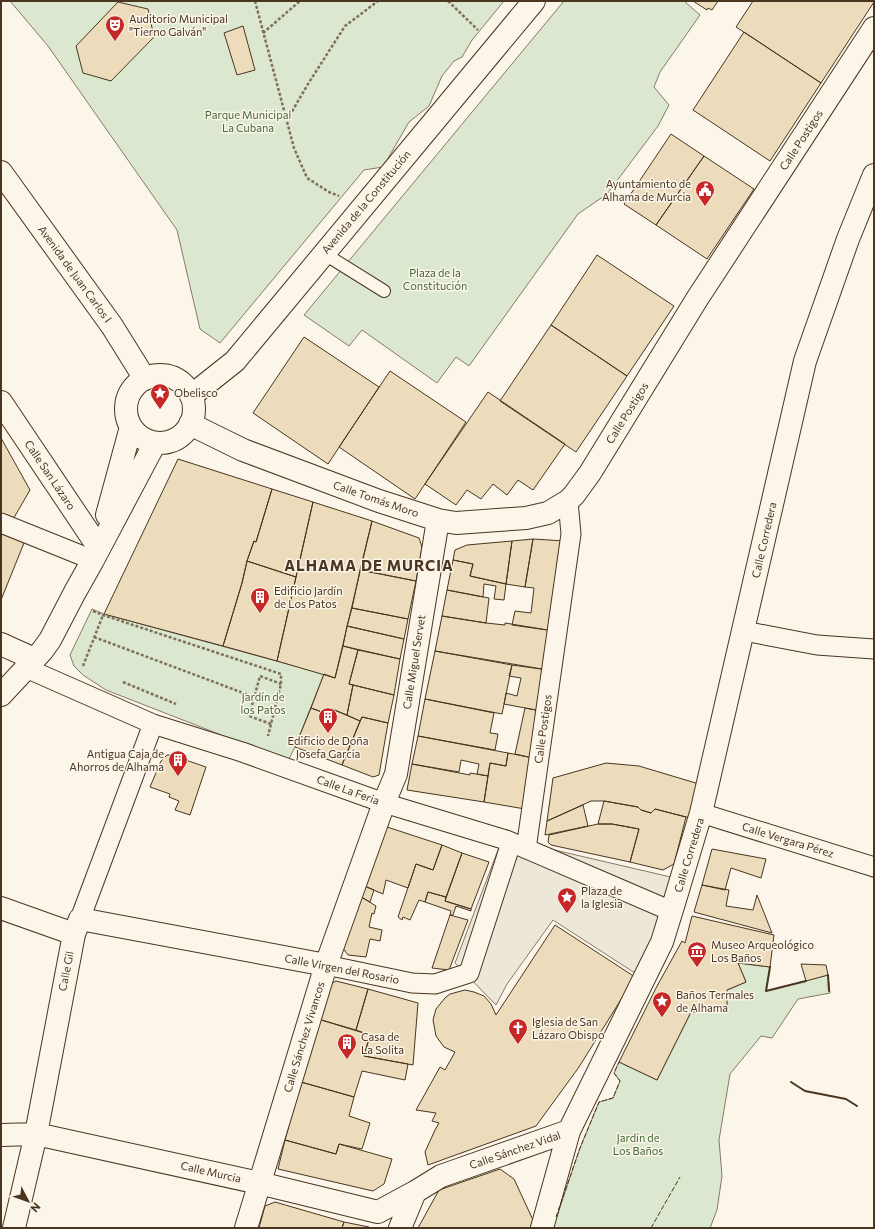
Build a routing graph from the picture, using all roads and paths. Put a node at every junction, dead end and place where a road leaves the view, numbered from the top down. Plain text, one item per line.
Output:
1 (254, 1) edge
2 (300, 1) edge
3 (378, 1) edge
4 (448, 1) edge
5 (534, 1) edge
6 (874, 28) edge
7 (263, 33) junction
8 (496, 46) junction
9 (287, 120) junction
10 (1, 172) edge
11 (874, 175) edge
12 (364, 206) junction
13 (324, 254) junction
14 (384, 291) dead end
15 (145, 379) junction
16 (191, 396) junction
17 (1, 402) edge
18 (190, 424) junction
19 (131, 427) junction
20 (155, 443) junction
21 (568, 501) junction
22 (438, 520) junction
23 (1, 522) edge
24 (96, 554) junction
25 (70, 601) junction
26 (103, 616) junction
27 (744, 631) junction
28 (94, 637) junction
29 (1, 644) edge
30 (874, 650) edge
31 (34, 659) junction
32 (120, 681) dead end
33 (281, 684) junction
34 (1, 695) edge
35 (254, 698) junction
36 (179, 705) dead end
37 (152, 724) junction
38 (271, 724) junction
39 (263, 759) junction
40 (384, 803) junction
41 (701, 813) junction
42 (519, 846) junction
43 (874, 867) edge
44 (1, 908) edge
45 (671, 910) junction
46 (77, 926) junction
47 (326, 965) junction
48 (569, 1131) junction
49 (36, 1134) junction
50 (1, 1135) edge
51 (260, 1183) junction
52 (415, 1192) junction
53 (14, 1228) edge
54 (246, 1228) edge
55 (400, 1228) edge
56 (542, 1228) edge

1 - 7 path
2 - 7 path
3 - 9 path
4 - 8 path
5 - 8 street, Avenida de la Constitución
6 - 21 street, Calle Postigos
7 - 9 path
8 - 12 street, Avenida de la Constitución
9 - 12 path
10 - 15 street, Avenida de Juan Carlos I
11 - 27 street, Calle Corredera
12 - 13 street, Avenida de la Constitución
13 - 14 lane
13 - 16 street, Avenida de la Constitución
15 - 16 street
15 - 19 street
16 - 18 street
17 - 24 street, Calle San Lázaro
18 - 20 street
18 - 22 street, Calle Tomás Moro
19 - 20 street
19 - 24 street
20 - 24 street
21 - 22 street, Calle Tomás Moro
21 - 42 street, Calle Postigos
22 - 40 street, Calle Miguel Servet
23 - 24 street
24 - 25 street
25 - 26 path
25 - 31 street
26 - 28 path
26 - 33 path
27 - 30 street
27 - 41 street, Calle Corredera
28 - 31 path
28 - 35 path
29 - 31 street
31 - 34 street
31 - 37 street, Calle La Feria
32 - 36 path
33 - 35 path
33 - 38 path
35 - 38 path
37 - 39 street, Calle La Feria
37 - 46 street, Calle Gil
38 - 39 path
39 - 40 street, Calle La Feria
40 - 42 street, Calle La Feria
40 - 47 street, Calle Sánchez Vivancos
41 - 43 street, Calle Vergara Pérez
41 - 45 street, Calle Corredera
42 - 45 street, Calle La Feria
42 - 47 street, Calle Virgen del Rosario
44 - 46 street, Calle Virgen del Rosario
45 - 48 street, Calle Sánchez Vidal
46 - 47 street, Calle Virgen del Rosario
46 - 49 street, Calle Gil
47 - 51 street, Calle Sánchez Vivancos
48 - 52 street, Calle Sánchez Vidal
48 - 56 street
49 - 50 street, Calle Murcia
49 - 51 street, Calle Murcia
49 - 53 street, Calle Gil
51 - 52 street, Calle Murcia
51 - 54 street, Calle Sánchez Vivancos
52 - 55 street

